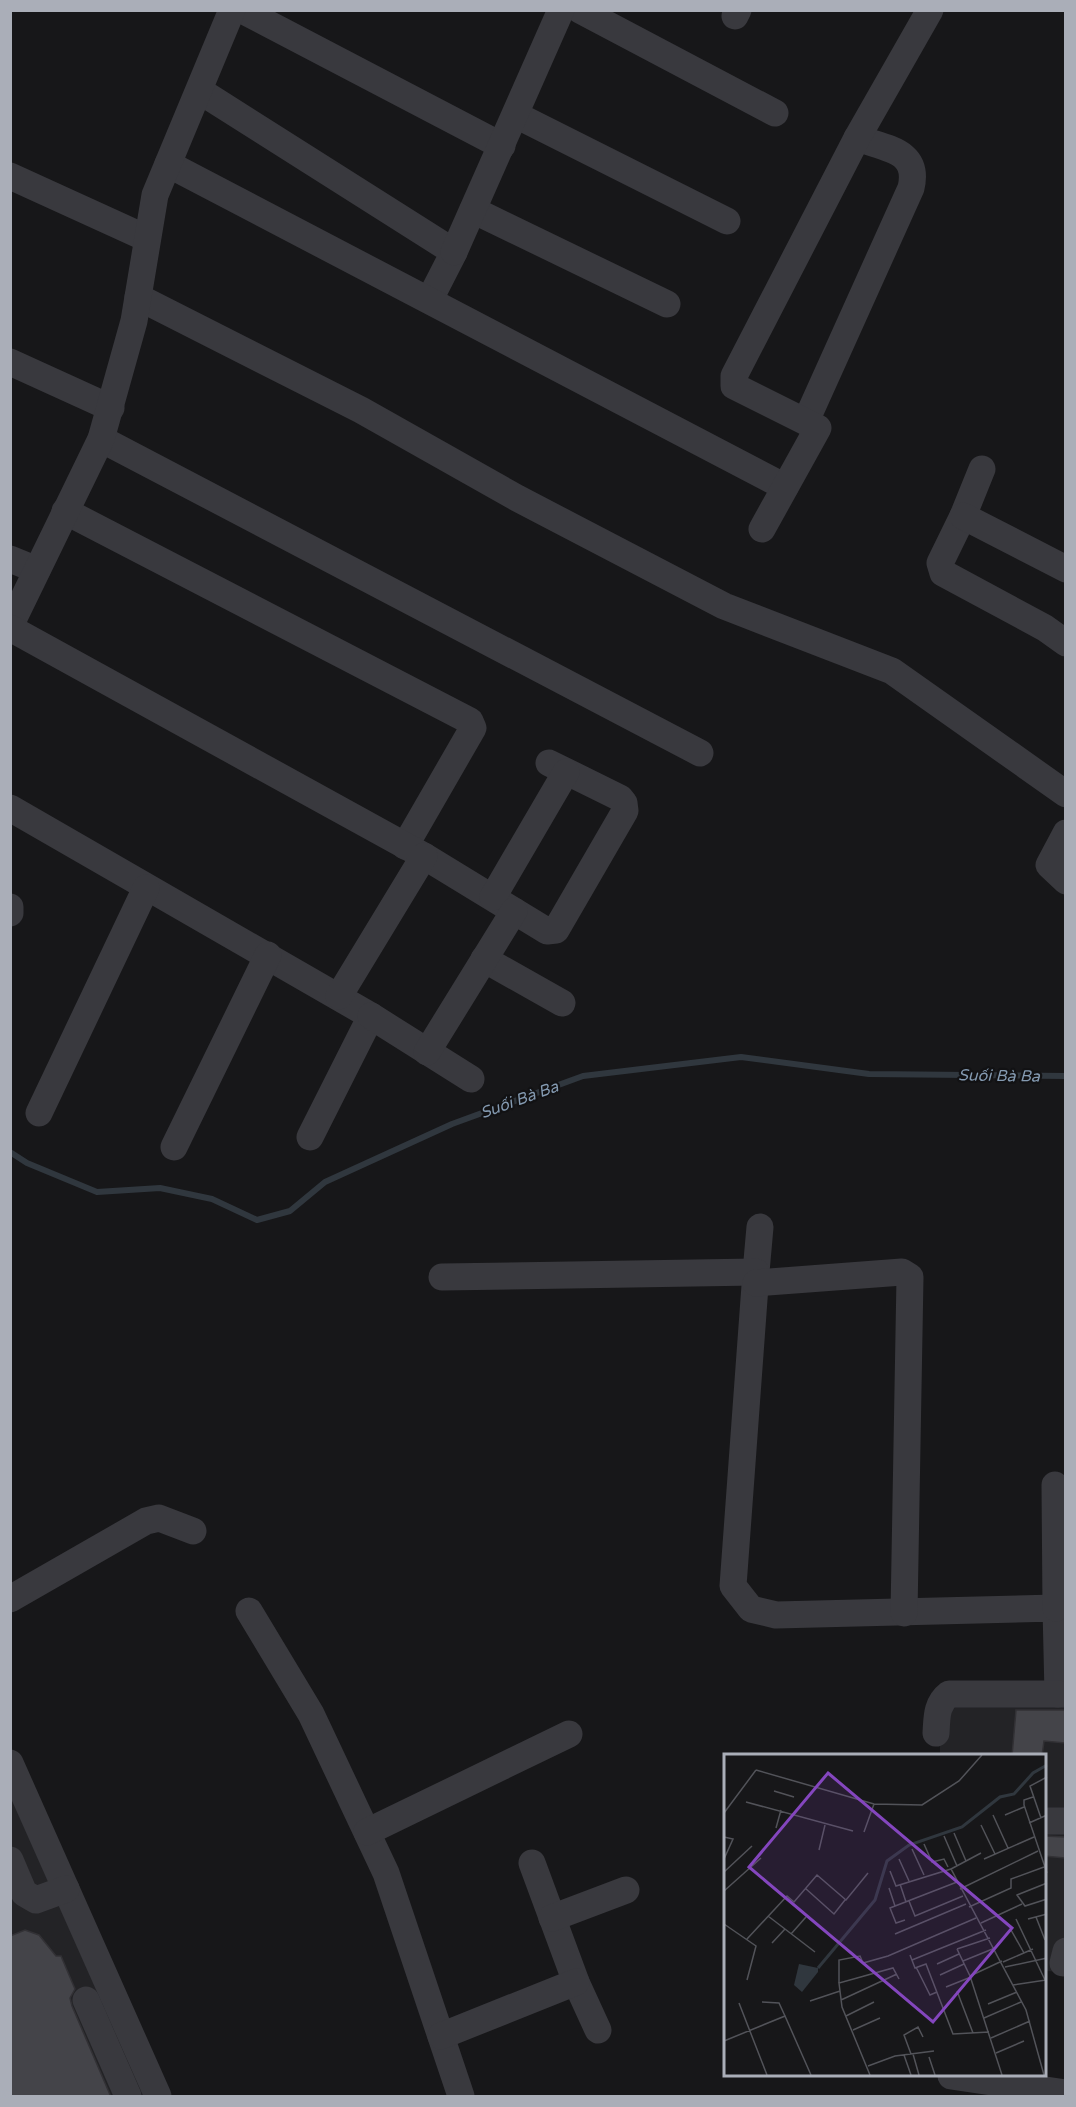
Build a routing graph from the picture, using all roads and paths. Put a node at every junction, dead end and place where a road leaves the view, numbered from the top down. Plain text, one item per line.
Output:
1 (232, 10) edge
2 (242, 10) edge
3 (561, 10) edge
4 (580, 10) edge
5 (930, 10) edge
6 (200, 91) junction
7 (776, 113) dead end
8 (516, 115) junction
9 (857, 138) junction
10 (502, 146) junction
11 (168, 164) junction
12 (10, 176) edge
13 (473, 210) junction
14 (727, 221) dead end
15 (146, 238) junction
16 (454, 252) junction
17 (138, 297) junction
18 (430, 299) junction
19 (667, 304) dead end
20 (10, 362) edge
21 (111, 408) junction
22 (806, 421) junction
23 (101, 439) junction
24 (982, 469) dead end
25 (785, 487) junction
26 (65, 512) junction
27 (963, 516) junction
28 (762, 529) dead end
29 (10, 559) edge
30 (1065, 569) edge
31 (37, 570) junction
32 (10, 627) edge
33 (1065, 643) edge
34 (700, 753) dead end
35 (1065, 794) edge
36 (10, 807) edge
37 (1065, 832) edge
38 (415, 851) junction
39 (1065, 881) edge
40 (146, 888) junction
41 (503, 904) junction
42 (10, 907) edge
43 (10, 913) edge
44 (268, 955) junction
45 (484, 959) junction
46 (339, 996) junction
47 (562, 1003) dead end
48 (371, 1016) junction
49 (427, 1052) junction
50 (471, 1079) dead end
51 (39, 1113) dead end
52 (310, 1137) dead end
53 (174, 1147) dead end
54 (760, 1227) dead end
55 (442, 1277) dead end
56 (756, 1277) junction
57 (1055, 1485) dead end
58 (193, 1531) dead end
59 (10, 1599) edge
60 (1056, 1608) junction
61 (249, 1611) dead end
62 (904, 1613) junction
63 (1062, 1694) edge
64 (936, 1733) dead end
65 (569, 1734) dead end
66 (10, 1763) edge
67 (367, 1832) junction
68 (10, 1860) edge
69 (532, 1863) dead end
70 (66, 1889) junction
71 (626, 1890) dead end
72 (552, 1918) junction
73 (576, 1982) junction
74 (86, 2000) dead end
75 (598, 2030) dead end
76 (441, 2036) junction
77 (960, 2083) edge
78 (1065, 2093) edge
79 (128, 2097) edge
80 (158, 2097) edge
81 (461, 2097) edge

1 - 6 street
2 - 10 street
3 - 8 street
4 - 7 street
5 - 9 street
6 - 11 street
6 - 16 street
8 - 10 street
8 - 14 street
9 - 22 street
9 - 22 street
10 - 13 street
11 - 15 street
11 - 18 street
12 - 15 street
13 - 16 street
13 - 19 street
15 - 17 street
16 - 18 street
17 - 21 street
17 - 35 street
18 - 25 street
20 - 21 street
21 - 23 street
22 - 25 street
23 - 26 street
23 - 34 street
24 - 27 street
25 - 28 street
26 - 31 street
26 - 38 street
27 - 30 street
27 - 33 street
29 - 31 street
31 - 32 street
32 - 38 street
36 - 40 street
37 - 39 street
38 - 41 street
38 - 46 street
40 - 44 street
40 - 51 street
41 - 41 street
41 - 45 street
42 - 43 street
44 - 46 street
44 - 53 street
45 - 47 street
45 - 49 street
46 - 48 street
48 - 49 street
48 - 52 street
49 - 50 street
54 - 56 street
55 - 56 street
56 - 62 street
56 - 62 street
57 - 60 street
58 - 59 street
60 - 62 street
60 - 63 street
61 - 67 street
63 - 64 street
65 - 67 street
66 - 70 street
67 - 76 street
68 - 70 street
69 - 72 street
70 - 80 street
71 - 72 street
72 - 73 street
73 - 75 street
73 - 76 street
74 - 79 street
76 - 81 street
77 - 78 street

